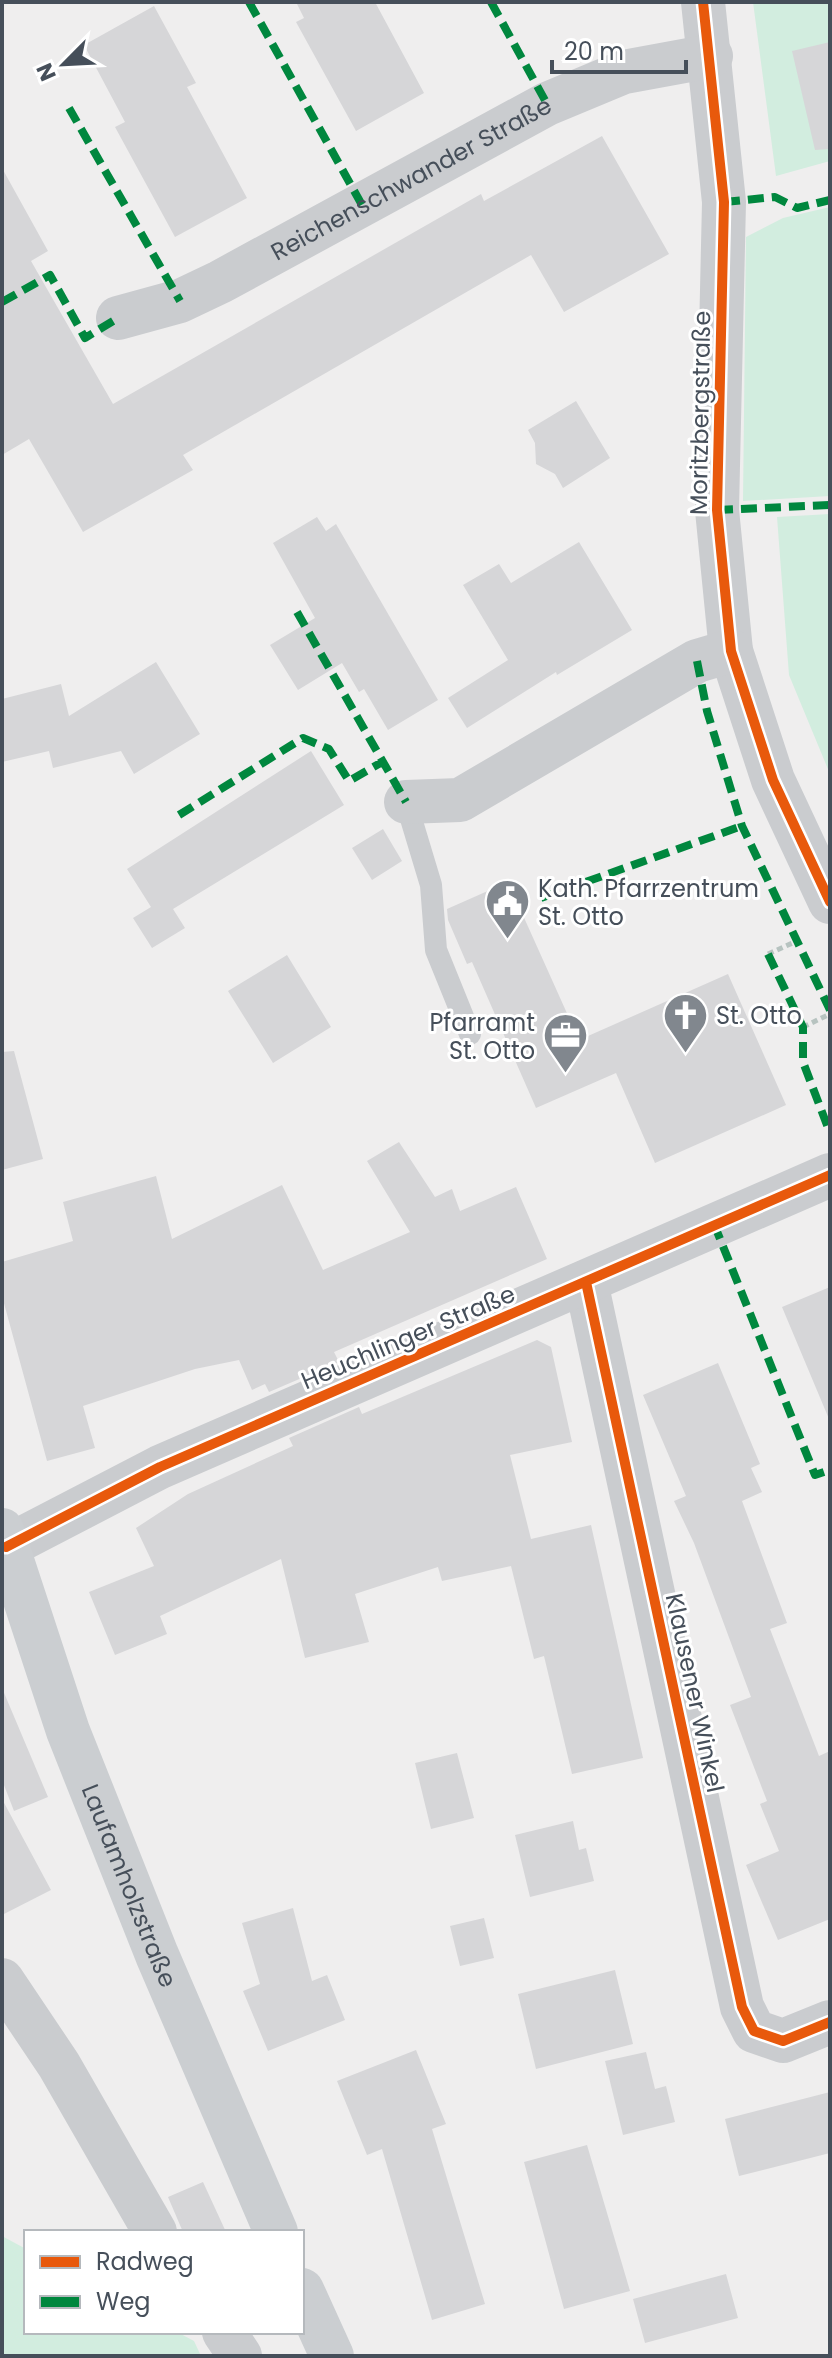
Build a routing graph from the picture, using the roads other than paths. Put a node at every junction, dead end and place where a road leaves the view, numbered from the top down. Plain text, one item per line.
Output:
1 (703, 2) edge
2 (711, 56) junction
3 (118, 318) dead end
4 (731, 651) junction
5 (406, 802) joint
6 (830, 902) edge
7 (470, 1034) dead end
8 (830, 1175) edge
9 (586, 1282) junction
10 (4, 1538) edge
11 (2, 1980) edge
12 (830, 2022) edge
13 (154, 2230) edge
14 (275, 2230) edge
15 (304, 2294) edge
16 (225, 2334) edge
17 (240, 2356) edge
18 (332, 2356) edge

1 - 2 street, Moritzbergstraße
2 - 3 street, Reichenschwander Straße
2 - 4 street, Moritzbergstraße
4 - 5 street
4 - 6 street, Moritzbergstraße
5 - 7 lane
8 - 9 street, Heuchlinger Straße
9 - 10 street, Heuchlinger Straße
9 - 12 street, Klausener Winkel
10 - 14 main road, Laufamholzstraße
11 - 13 street
15 - 18 main road
16 - 17 street

